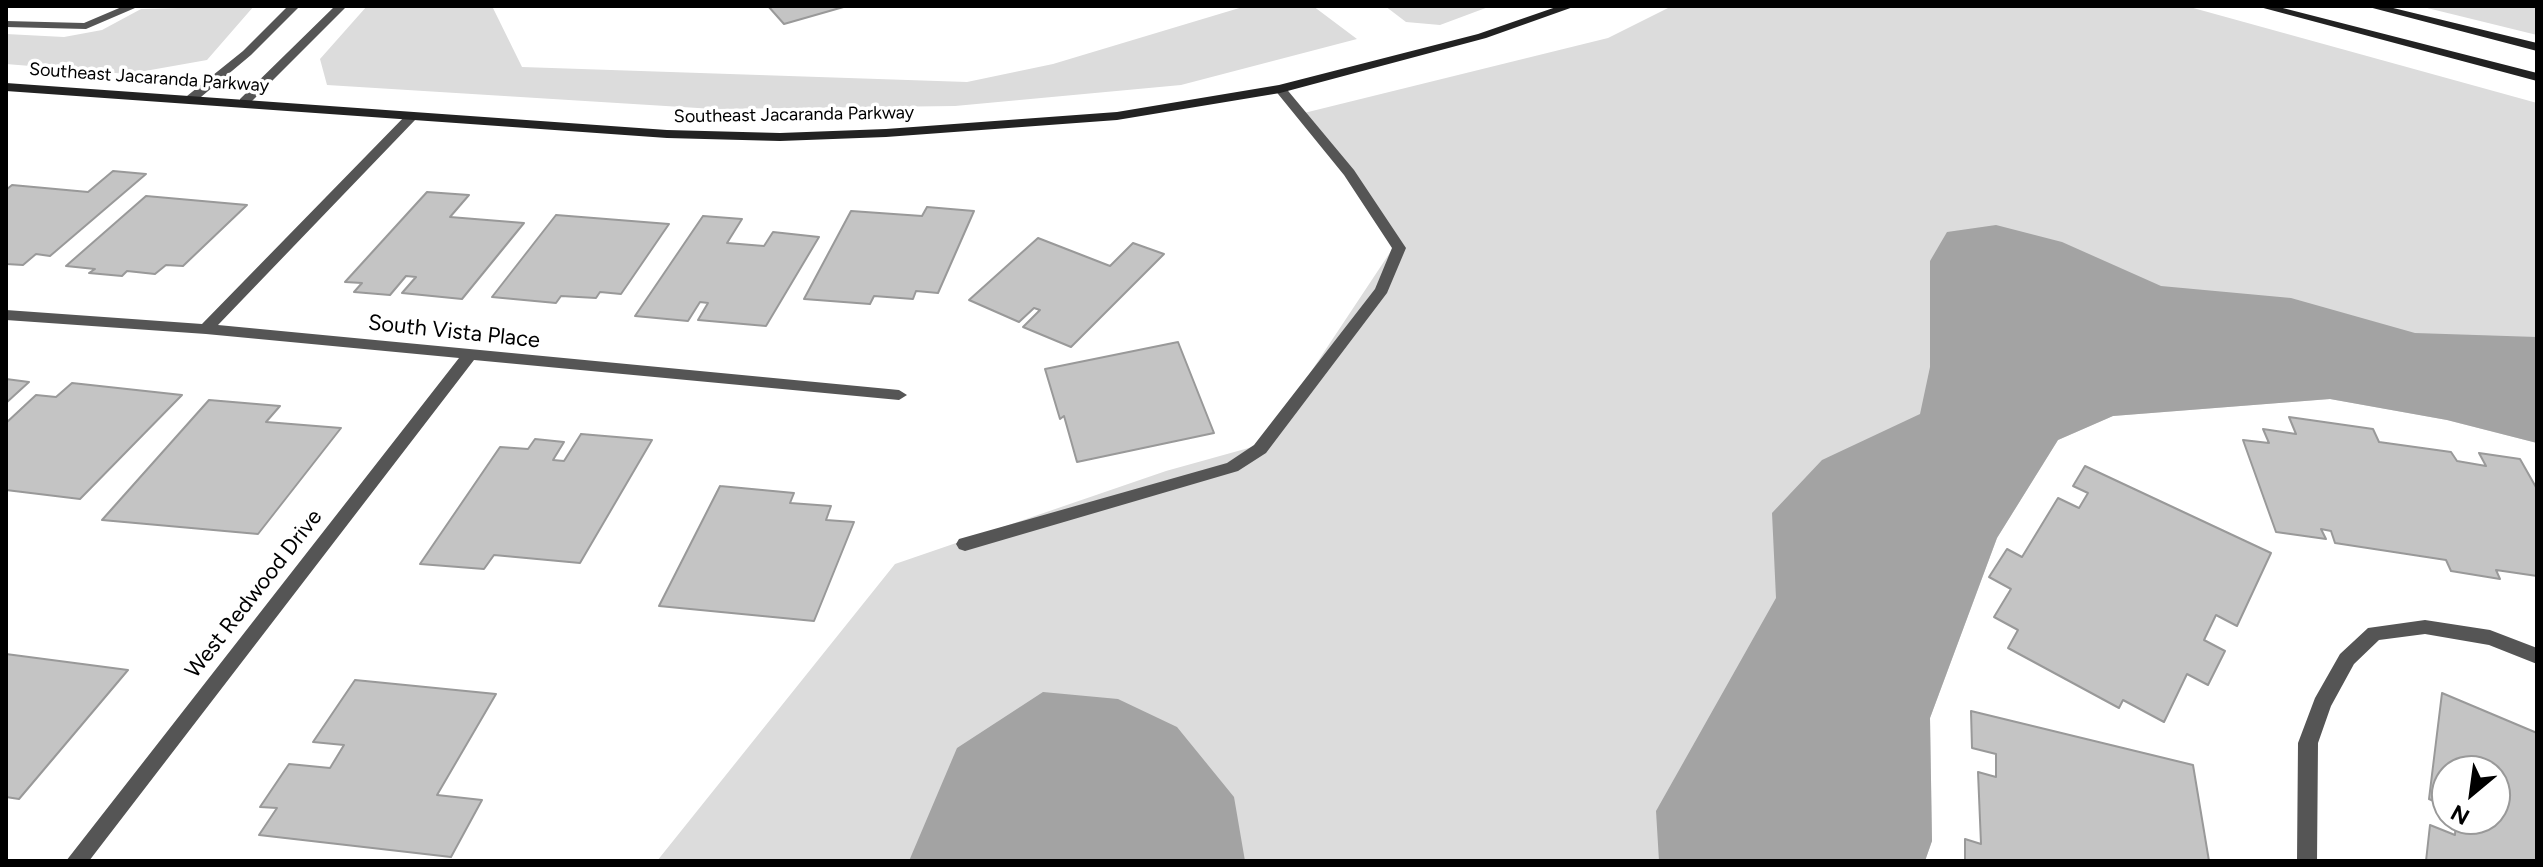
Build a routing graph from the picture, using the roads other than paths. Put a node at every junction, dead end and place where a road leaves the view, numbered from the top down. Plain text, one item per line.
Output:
1 (294, 6) edge
2 (341, 6) edge
3 (1570, 6) edge
4 (2262, 6) edge
5 (2371, 6) edge
6 (129, 8) dead end
7 (6, 24) edge
8 (2537, 47) edge
9 (2537, 77) edge
10 (6, 87) edge
11 (1280, 89) junction
12 (191, 99) junction
13 (244, 102) junction
14 (412, 116) junction
15 (6, 315) edge
16 (206, 329) junction
17 (469, 356) junction
18 (899, 395) dead end
19 (965, 544) dead end
20 (2537, 656) edge
21 (76, 861) edge
22 (2307, 861) edge

1 - 12 street
2 - 13 street
3 - 11 street, Southeast Jacaranda Parkway
4 - 9 street
5 - 8 street
6 - 7 street
10 - 12 street, Southeast Jacaranda Parkway
11 - 14 street, Southeast Jacaranda Parkway
11 - 19 street
12 - 13 street, Southeast Jacaranda Parkway
13 - 14 street, Southeast Jacaranda Parkway
14 - 16 street
15 - 16 street, South Vista Place
16 - 17 street, South Vista Place
17 - 18 street, South Vista Place
17 - 21 street, West Redwood Drive
20 - 22 street

